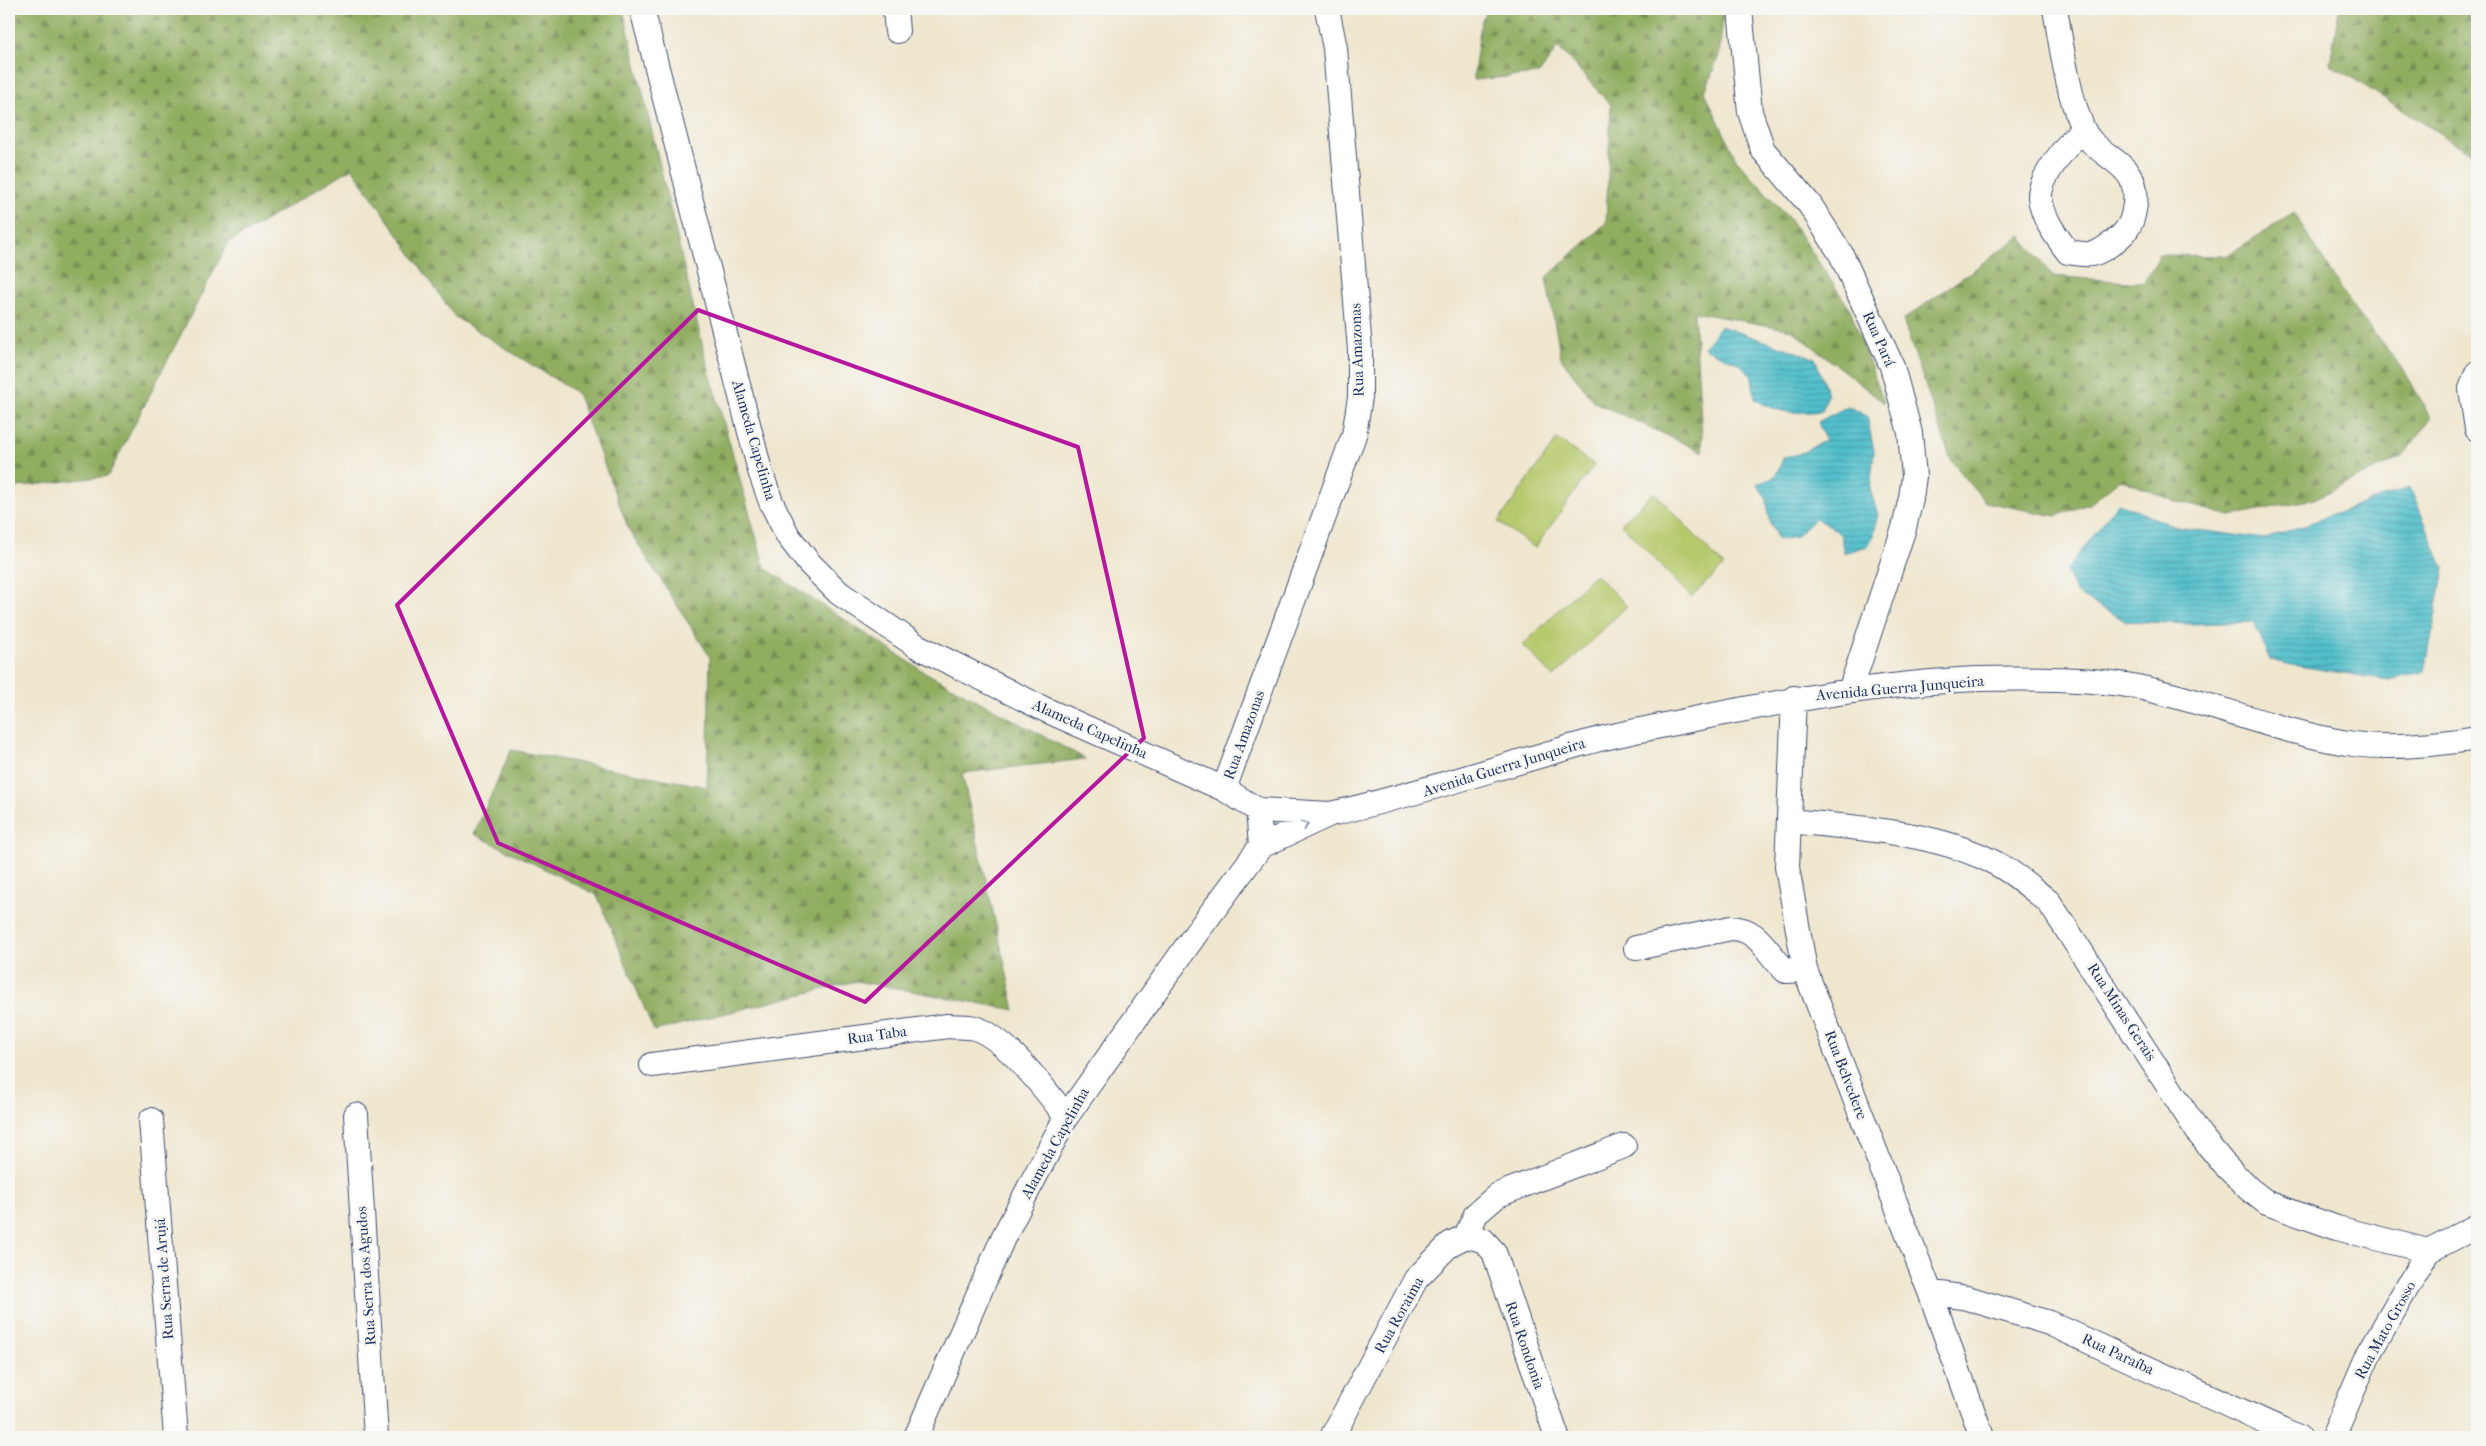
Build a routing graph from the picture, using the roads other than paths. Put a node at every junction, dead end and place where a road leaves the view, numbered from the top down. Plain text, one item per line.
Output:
1 (642, 9) edge
2 (1327, 9) edge
3 (1740, 9) edge
4 (2054, 9) edge
5 (2082, 129) junction
6 (2477, 373) edge
7 (2477, 429) edge
8 (1850, 691) junction
9 (1794, 698) junction
10 (2477, 738) edge
11 (1224, 789) junction
12 (1258, 810) junction
13 (1330, 814) junction
14 (1790, 821) junction
15 (1261, 846) junction
16 (1636, 948) dead end
17 (1805, 970) junction
18 (652, 1065) dead end
19 (356, 1115) dead end
20 (1066, 1117) junction
21 (151, 1120) dead end
22 (1624, 1146) dead end
23 (2477, 1226) edge
24 (1466, 1236) junction
25 (2428, 1251) junction
26 (1930, 1292) junction
27 (176, 1437) edge
28 (376, 1437) edge
29 (916, 1437) edge
30 (1332, 1437) edge
31 (1557, 1437) edge
32 (1982, 1437) edge
33 (2298, 1437) edge
34 (2333, 1437) edge

1 - 11 street, Alameda Capelinha
2 - 11 street, Rua Amazonas
3 - 8 street, Rua Pará
4 - 5 street
5 - 5 street
6 - 7 street
8 - 9 street, Avenida Guerra Junqueira
8 - 10 street, Avenida Guerra Junqueira
9 - 13 street, Avenida Guerra Junqueira
9 - 14 street, Rua Belvedere
11 - 12 street, Alameda Capelinha
12 - 13 street, Avenida Guerra Junqueira
12 - 15 street
15 -> 13 street, Avenida Guerra Junqueira
14 - 17 street, Rua Belvedere
14 - 25 street, Rua Minas Gerais
15 - 20 street, Alameda Capelinha
16 - 17 street
17 - 26 street, Rua Belvedere
18 - 20 street, Rua Taba
19 - 28 street, Rua Serra dos Agudos
20 - 29 street, Alameda Capelinha
21 - 27 street, Rua Serra de Arujá
22 - 24 street
23 - 25 street
24 - 30 street, Rua Roraima
24 - 31 street, Rua Rondonia
25 - 34 street, Rua Mato Grosso
26 - 32 street, Rua Belvedere
26 - 33 street, Rua Paraíba

